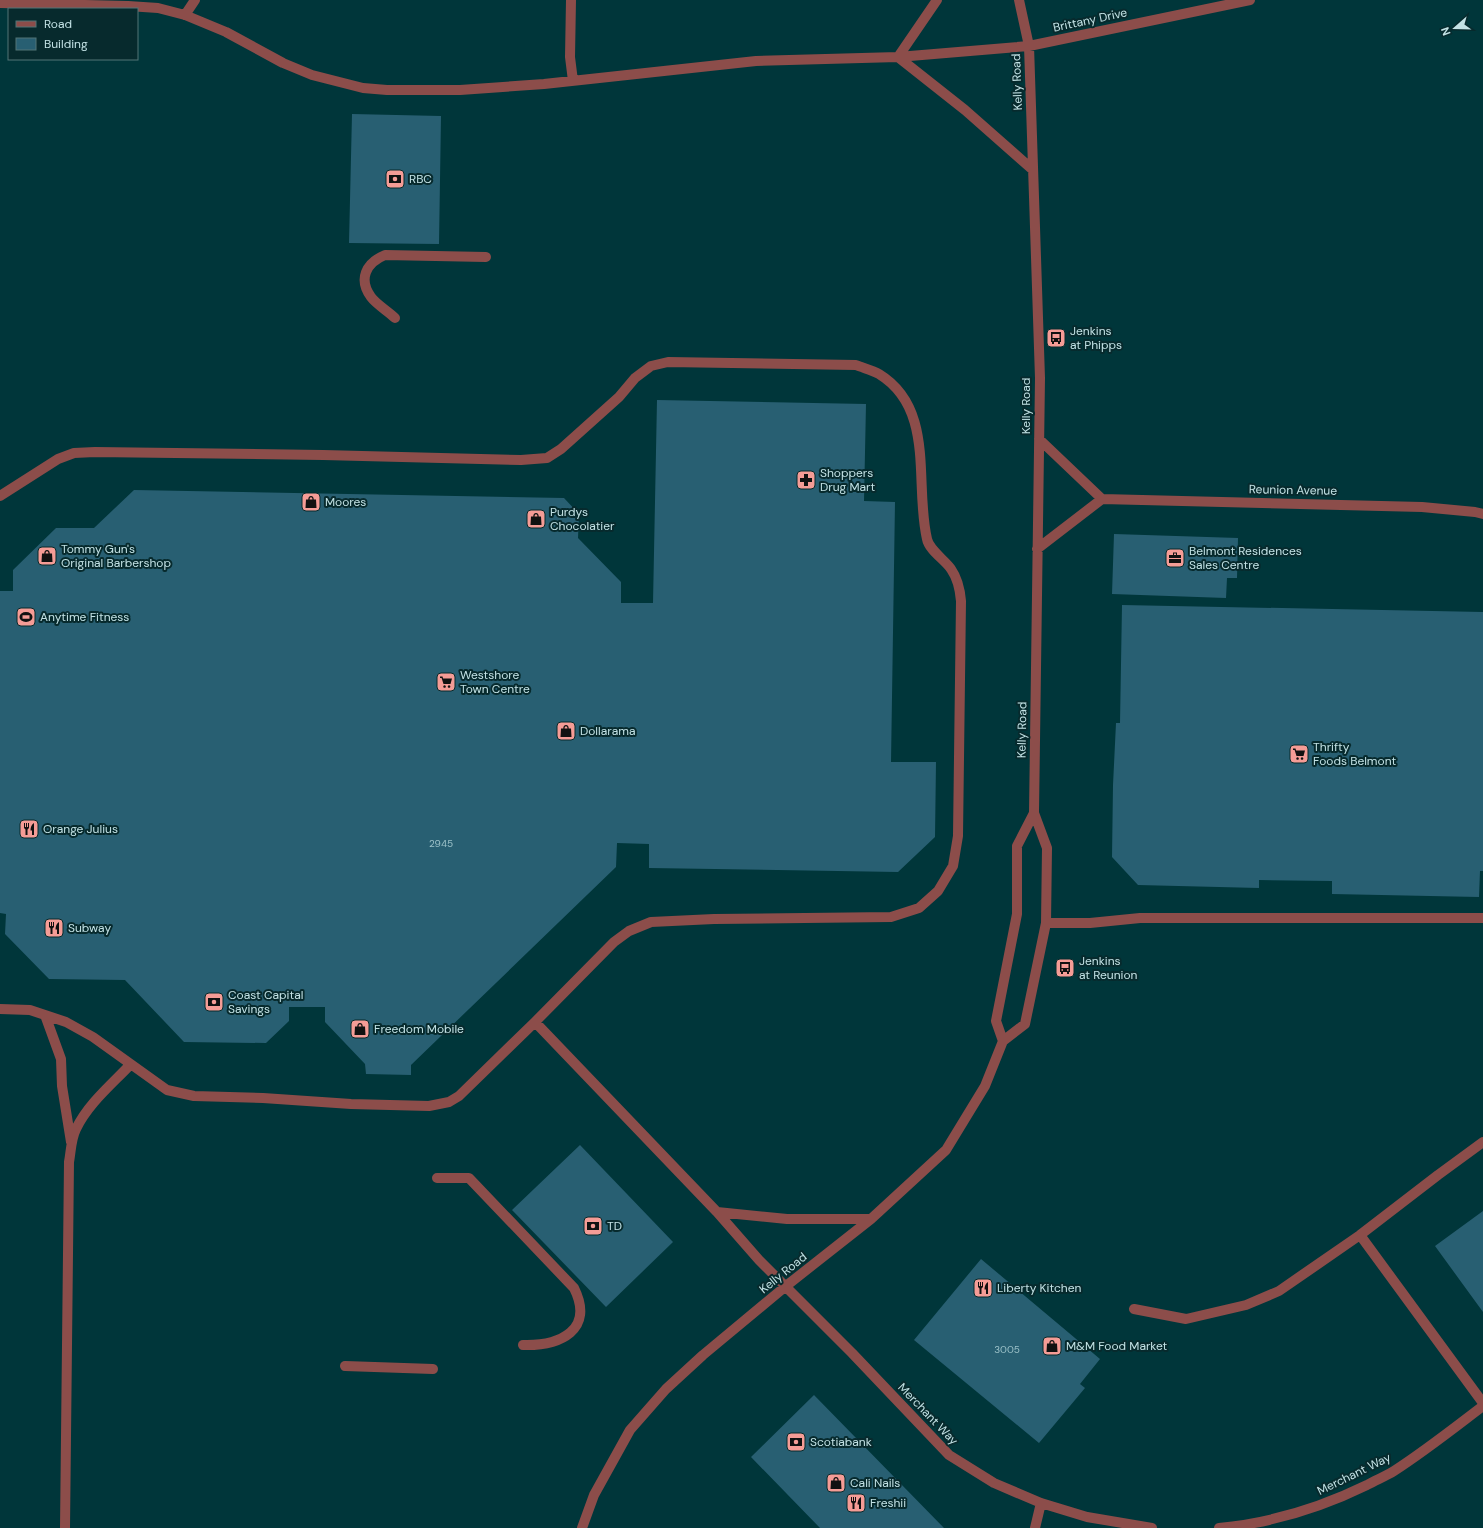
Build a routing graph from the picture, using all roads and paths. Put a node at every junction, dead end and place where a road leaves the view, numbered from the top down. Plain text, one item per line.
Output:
1 (195, 0) edge
2 (571, 0) edge
3 (937, 0) edge
4 (1019, 0) edge
5 (1250, 0) edge
6 (12, 2) edge
7 (0, 3) edge
8 (185, 15) junction
9 (1029, 46) junction
10 (898, 56) junction
11 (573, 81) junction
12 (1033, 170) junction
13 (486, 257) dead end
14 (395, 318) dead end
15 (1039, 439) junction
16 (0, 496) edge
17 (1102, 499) junction
18 (1483, 514) edge
19 (1037, 549) junction
20 (1034, 813) junction
21 (1483, 918) edge
22 (1046, 923) junction
23 (0, 1009) edge
24 (45, 1015) junction
25 (535, 1022) junction
26 (1003, 1041) junction
27 (130, 1065) junction
28 (1483, 1142) edge
29 (71, 1144) junction
30 (437, 1178) dead end
31 (717, 1212) junction
32 (871, 1219) junction
33 (1360, 1235) junction
34 (786, 1286) junction
35 (1134, 1309) dead end
36 (523, 1345) dead end
37 (345, 1366) dead end
38 (433, 1369) dead end
39 (1483, 1403) edge
40 (1483, 1406) edge
41 (1041, 1503) junction
42 (1281, 1523) edge
43 (65, 1528) edge
44 (582, 1528) edge
45 (1035, 1528) edge
46 (1152, 1528) edge
47 (1219, 1528) edge

1 - 8 street
2 - 11 street
3 - 10 street
4 - 9 street, Kelly Road
5 - 9 street, Brittany Drive
6 - 7 street, Brittany Drive
6 - 8 street, Brittany Drive
8 - 11 street, Brittany Drive
9 - 10 street, Brittany Drive
9 - 12 street, Kelly Road
10 - 11 street, Brittany Drive
10 - 12 street
12 - 15 street, Kelly Road
13 - 14 street
15 - 17 street
15 - 19 street, Kelly Road
16 - 25 street
17 - 18 street, Reunion Avenue
17 - 19 street
19 - 20 street, Kelly Road
20 - 22 street, Kelly Road
20 - 26 street, Kelly Road
21 - 22 street
22 - 26 street, Kelly Road
23 - 24 street
24 - 27 street
24 - 29 street
25 - 27 street
25 - 31 street, Merchant Way
26 - 32 street, Kelly Road
27 - 29 street
28 - 33 street
29 - 43 street
30 - 36 street
31 - 32 street
31 - 34 street, Merchant Way
32 - 34 street, Kelly Road
33 - 35 street
33 - 39 street
34 - 41 street, Merchant Way
34 - 44 street, Kelly Road
37 - 38 street
40 - 42 street, Merchant Way
41 - 45 street
41 - 46 street, Merchant Way
42 - 47 street, Merchant Way

